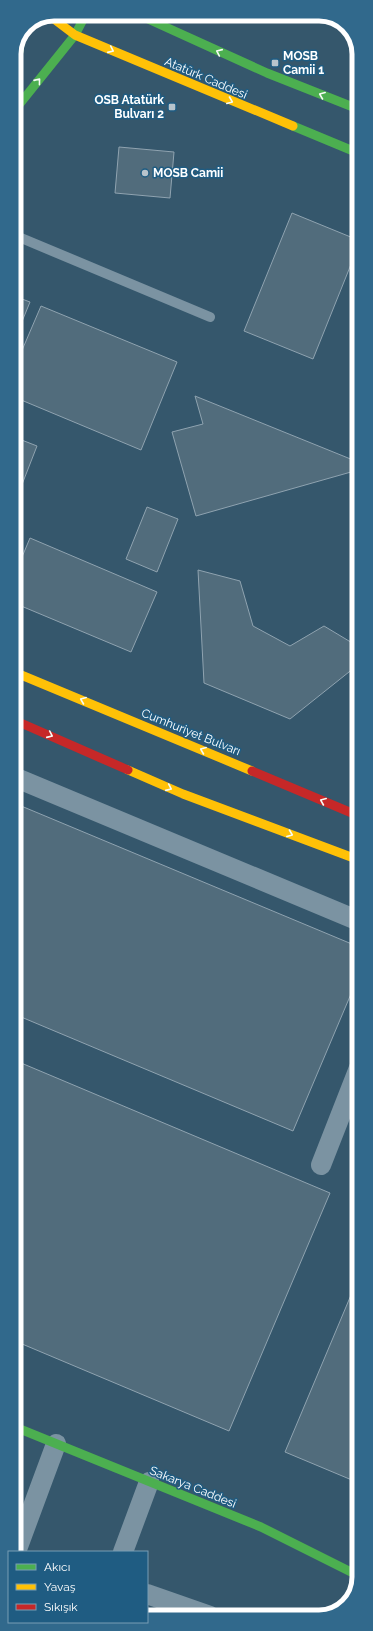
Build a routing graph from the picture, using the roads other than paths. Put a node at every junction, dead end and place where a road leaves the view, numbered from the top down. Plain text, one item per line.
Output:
1 (57, 21) edge
2 (82, 21) edge
3 (152, 21) edge
4 (75, 34) junction
5 (21, 102) edge
6 (352, 108) edge
7 (352, 151) edge
8 (21, 238) edge
9 (210, 317) dead end
10 (21, 675) edge
11 (21, 723) edge
12 (21, 780) edge
13 (352, 813) edge
14 (352, 857) edge
15 (352, 918) edge
16 (352, 1086) edge
17 (321, 1165) dead end
18 (21, 1429) edge
19 (56, 1444) junction
20 (150, 1482) junction
21 (21, 1534) edge
22 (123, 1551) edge
23 (352, 1572) edge
24 (148, 1594) edge
25 (193, 1610) edge

1 - 4 main road, Atatürk Caddesi
2 - 4 main road
6 -> 3 main road
5 -> 4 main road
4 -> 7 main road, Atatürk Caddesi
8 - 9 lane
13 -> 10 main road, Cumhuriyet Bulvarı
11 -> 14 main road
12 - 15 street
16 - 17 street
18 - 19 main road, Sakarya Caddesi
19 - 20 main road, Sakarya Caddesi
19 - 21 street
20 - 22 street
20 - 23 main road, Sakarya Caddesi
24 - 25 street

